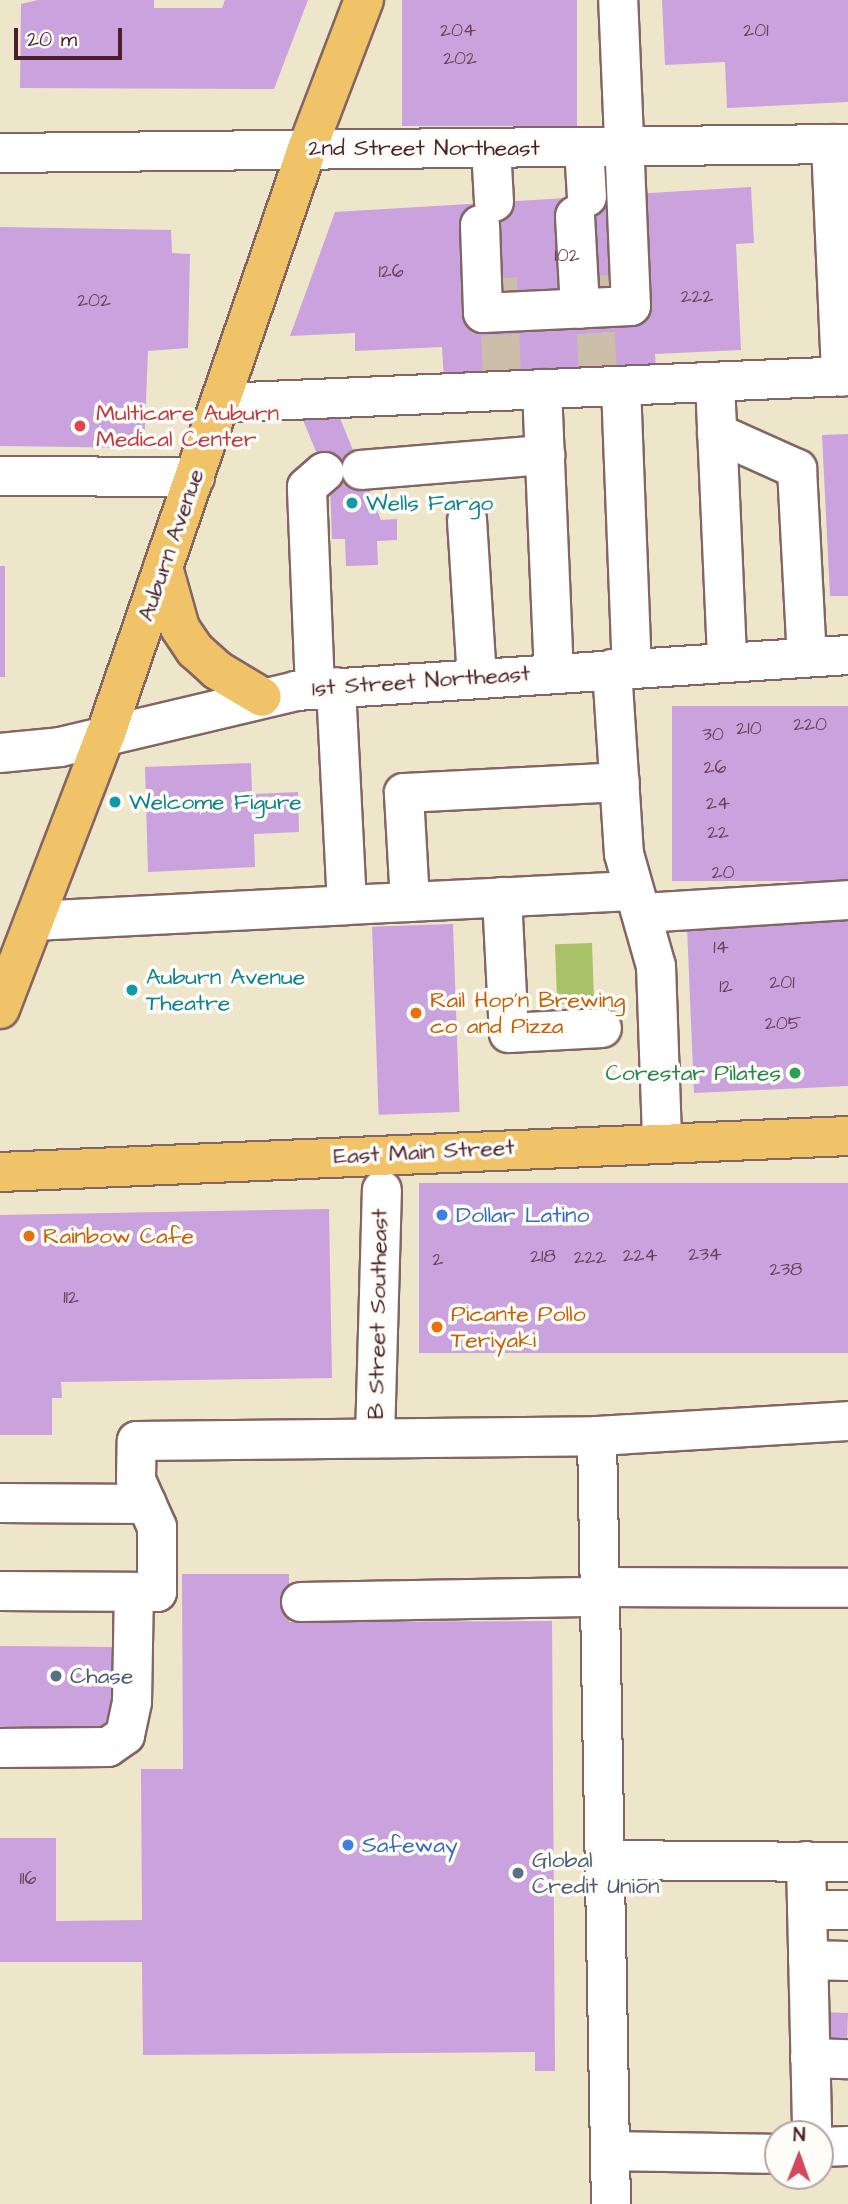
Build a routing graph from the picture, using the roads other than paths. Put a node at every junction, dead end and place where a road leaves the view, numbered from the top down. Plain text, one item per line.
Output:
1 (364, 0) edge
2 (618, 0) edge
3 (840, 144) edge
4 (623, 146) junction
5 (584, 147) junction
6 (491, 148) junction
7 (307, 149) junction
8 (0, 153) edge
9 (841, 208) edge
10 (580, 309) junction
11 (845, 376) edge
12 (606, 381) junction
13 (715, 382) junction
14 (542, 389) junction
15 (222, 403) junction
16 (717, 433) junction
17 (545, 455) junction
18 (0, 476) edge
19 (195, 477) junction
20 (467, 520) dead end
21 (163, 567) junction
22 (848, 655) edge
23 (807, 657) junction
24 (727, 662) junction
25 (622, 668) junction
26 (554, 672) junction
27 (477, 677) junction
28 (325, 688) junction
29 (262, 697) junction
30 (105, 736) junction
31 (0, 753) edge
32 (620, 782) junction
33 (502, 897) junction
34 (848, 900) edge
35 (410, 902) junction
36 (638, 902) junction
37 (347, 905) junction
38 (34, 921) junction
39 (8, 964) edge
40 (0, 1009) edge
41 (602, 1028) dead end
42 (848, 1136) edge
43 (663, 1142) junction
44 (0, 1172) edge
45 (382, 1190) dead end
46 (848, 1421) edge
47 (597, 1436) junction
48 (375, 1438) junction
49 (0, 1503) edge
50 (152, 1515) junction
51 (848, 1588) edge
52 (0, 1591) edge
53 (134, 1592) junction
54 (600, 1592) junction
55 (301, 1602) dead end
56 (0, 1748) edge
57 (605, 1860) junction
58 (806, 1861) junction
59 (848, 1862) edge
60 (807, 1910) junction
61 (848, 1910) edge
62 (808, 1960) junction
63 (848, 1961) edge
64 (810, 2059) junction
65 (848, 2059) edge
66 (812, 2120) edge
67 (611, 2151) junction
68 (764, 2154) edge
69 (611, 2204) edge

1 - 7 main road, Auburn Avenue
2 - 4 street
3 - 4 street, 2nd Street Northeast
3 - 9 street
4 - 5 street, 2nd Street Northeast
4 - 10 street
5 - 6 street, 2nd Street Northeast
5 - 10 street
6 - 7 street, 2nd Street Northeast
6 - 10 street
7 - 8 street, 2nd Street Northeast
7 - 15 main road, Auburn Avenue
9 - 11 street
11 - 13 street
12 - 13 street
12 - 14 street
12 - 25 street
13 - 16 street
14 - 15 street
14 - 17 street
15 - 19 main road, Auburn Avenue
16 - 23 street
16 - 24 street
17 - 26 street
17 - 28 street
18 - 19 street
19 - 21 main road, Auburn Avenue
20 - 27 street
21 - 29 main road
21 - 30 main road, Auburn Avenue
22 - 23 street, 1st Street Northeast
23 - 24 street, 1st Street Northeast
24 - 25 street, 1st Street Northeast
25 - 26 street, 1st Street Northeast
25 - 32 street
26 - 27 street, 1st Street Northeast
27 - 28 street, 1st Street Northeast
28 - 29 street, 1st Street Northeast
28 - 37 street
29 - 30 street, 1st Street Northeast
30 - 31 street, 1st Street Northeast
30 - 38 main road, Auburn Avenue
32 - 35 street
32 - 36 street
33 - 35 street
33 - 36 street
33 - 41 street
34 - 36 street
35 - 37 street
36 - 43 street
37 - 38 street
38 - 39 main road, Auburn Avenue
39 - 40 main road, Auburn Avenue
42 - 43 main road, East Main Street
43 - 44 main road, East Main Street
45 - 48 street, B Street Southeast
46 - 47 street
47 - 48 street
47 - 54 street
48 - 50 street
49 - 50 street
50 - 53 street
51 - 54 street
52 - 53 street
53 - 56 street
54 - 55 street
54 - 57 street
57 - 58 street
57 - 67 street
58 - 59 street
58 - 60 street
60 - 61 street
60 - 62 street
62 - 63 street
62 - 64 street
64 - 65 street
64 - 66 street
67 - 68 street
67 - 69 street

